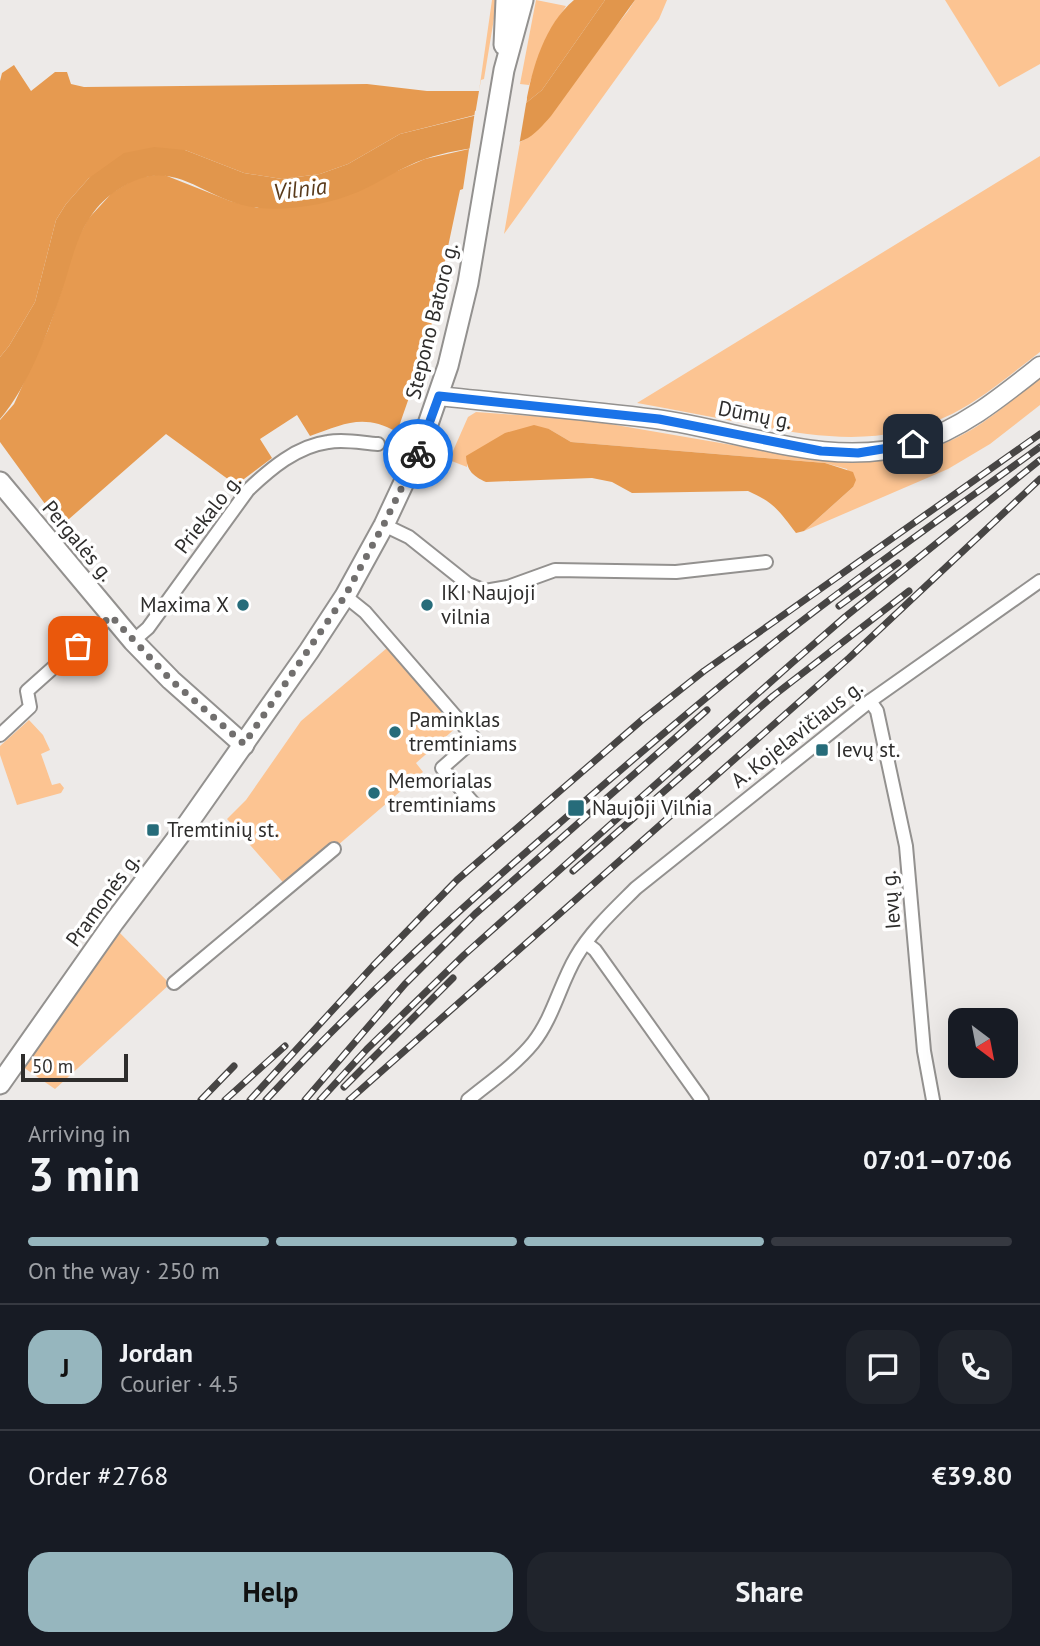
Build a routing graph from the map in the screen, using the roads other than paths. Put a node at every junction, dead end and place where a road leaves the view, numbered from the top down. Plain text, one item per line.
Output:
1 (506, 0) edge
2 (523, 0) edge
3 (503, 76) junction
4 (1040, 366) edge
5 (439, 396) junction
6 (379, 444) dead end
7 (0, 482) edge
8 (384, 524) junction
9 (766, 562) dead end
10 (1040, 581) edge
11 (345, 596) junction
12 (111, 616) junction
13 (133, 641) junction
14 (870, 701) junction
15 (0, 735) edge
16 (244, 744) junction
17 (476, 806) dead end
18 (334, 849) dead end
19 (586, 943) junction
20 (174, 983) dead end
21 (0, 1084) edge
22 (468, 1100) edge
23 (702, 1100) edge
24 (933, 1100) edge

1 - 3 main road, Stepono Batoro g.
2 - 3 main road, Stepono Batoro g.
3 - 5 main road, Stepono Batoro g.
4 - 5 main road, Dūmų g.
5 - 8 main road, Stepono Batoro g.
6 - 13 street, Priekalo g.
7 - 12 main road, Pergalės g.
8 - 9 street
8 - 11 main road, Stepono Batoro g.
10 - 14 street, A. Kojelavičiaus g.
11 - 16 main road, Stepono Batoro g.
11 - 17 street
12 - 13 main road, Pergalės g.
12 - 15 street
13 - 16 main road, Pergalės g.
14 - 19 street, A. Kojelavičiaus g.
14 - 24 street, Ievų g.
16 - 21 main road, Pramonės g.
18 - 20 street
19 - 22 street, A. Kojelavičiaus g.
19 - 23 street

